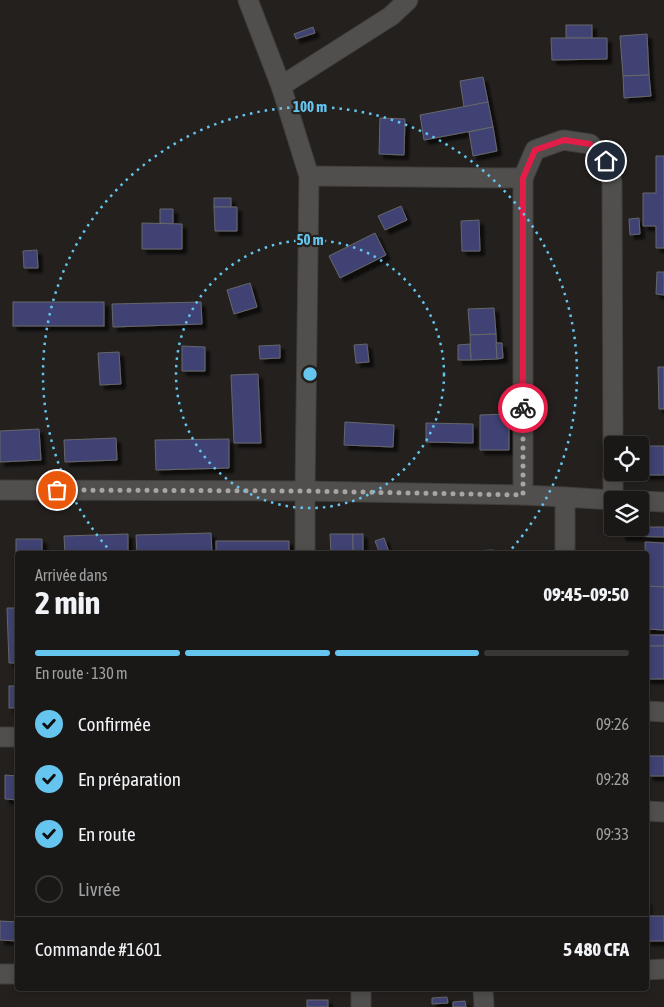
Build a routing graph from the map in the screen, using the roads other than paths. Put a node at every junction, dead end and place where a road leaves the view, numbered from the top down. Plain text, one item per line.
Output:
1 (248, 0) edge
2 (408, 0) edge
3 (281, 86) junction
4 (309, 176) junction
5 (523, 178) junction
6 (613, 436) edge
7 (0, 490) edge
8 (305, 491) junction
9 (523, 495) junction
10 (565, 497) junction
11 (604, 499) edge
12 (649, 501) edge
13 (664, 502) edge
14 (305, 551) edge
15 (565, 551) edge
16 (649, 711) edge
17 (664, 712) edge
18 (0, 737) edge
19 (15, 737) edge
20 (649, 811) edge
21 (664, 812) edge
22 (664, 969) edge
23 (649, 970) edge
24 (0, 974) edge
25 (15, 974) edge
26 (361, 991) edge
27 (483, 991) edge
28 (361, 1007) edge
29 (484, 1007) edge

1 - 3 street
2 - 3 street
3 - 4 street
4 - 5 street
4 - 8 street
5 - 6 street
5 - 9 street
7 - 8 street
8 - 9 street
8 - 14 street
9 - 10 street
10 - 11 street
10 - 15 street
12 - 13 street
16 - 17 street
18 - 19 street
20 - 21 street
22 - 23 street
24 - 25 street
26 - 28 street
27 - 29 street

